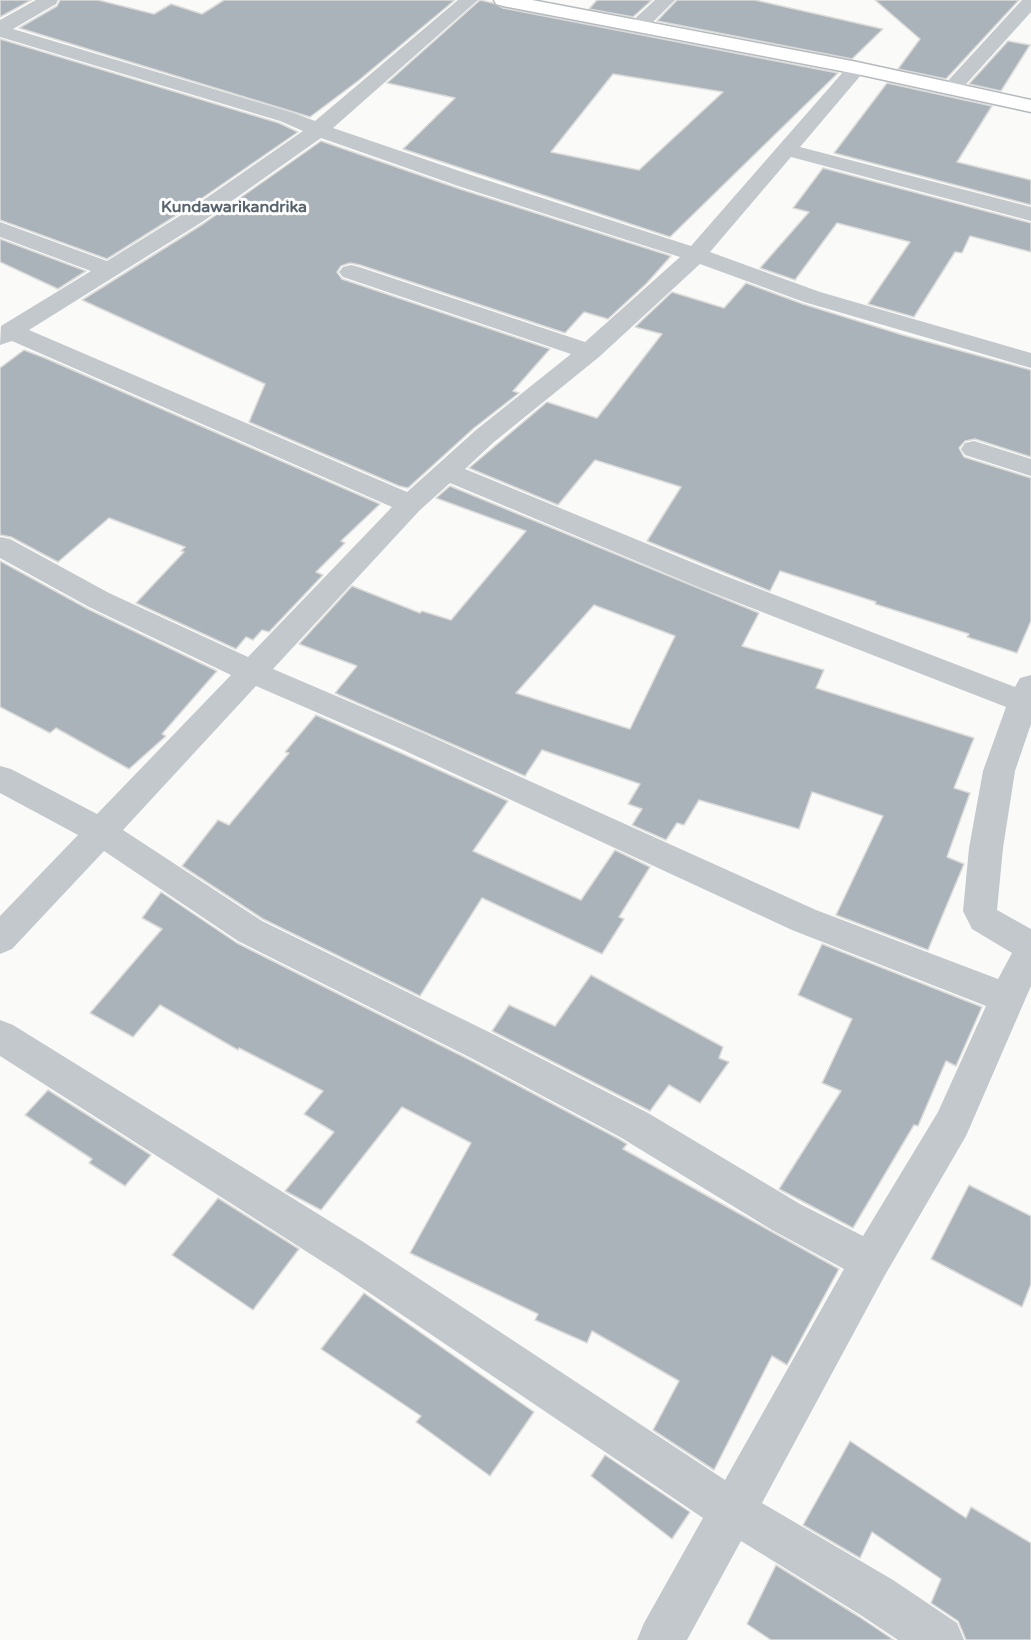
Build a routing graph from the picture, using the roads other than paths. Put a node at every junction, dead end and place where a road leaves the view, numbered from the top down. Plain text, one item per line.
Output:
1 (49, 0) edge
2 (469, 0) edge
3 (503, 0) edge
4 (666, 0) edge
5 (1031, 1) edge
6 (637, 27) junction
7 (0, 29) edge
8 (857, 68) junction
9 (951, 89) junction
10 (1031, 106) edge
11 (318, 130) junction
12 (788, 150) junction
13 (1031, 214) edge
14 (0, 229) edge
15 (696, 255) junction
16 (108, 270) junction
17 (351, 272) dead end
18 (5, 334) edge
19 (590, 352) junction
20 (1031, 361) edge
21 (974, 449) dead end
22 (1031, 468) edge
23 (446, 471) junction
24 (410, 504) junction
25 (0, 546) edge
26 (252, 672) junction
27 (1027, 694) edge
28 (0, 778) edge
29 (101, 832) junction
30 (0, 939) edge
31 (1031, 946) edge
32 (1031, 953) edge
33 (1008, 999) junction
34 (0, 1036) edge
35 (871, 1261) junction
36 (731, 1510) junction
37 (661, 1640) edge
38 (940, 1640) edge

1 - 7 street
2 - 11 street
3 - 6 main road
4 - 6 street
5 - 9 street
6 - 8 main road
7 - 11 street
8 - 9 main road
8 - 12 street
9 - 10 main road
11 - 15 street
11 - 16 street
12 - 13 street
12 - 15 street
14 - 16 street
15 - 19 street
15 - 20 street
16 - 18 street
17 - 19 street
18 - 24 street
19 - 23 street
21 - 22 street
23 - 24 street
23 - 27 street
24 - 26 street
25 - 26 street
26 - 29 street
26 - 33 street
27 - 31 street
28 - 29 street
29 - 30 street
29 - 35 street
32 - 33 street
33 - 35 street
34 - 36 street
35 - 36 street
36 - 37 street
36 - 38 street

